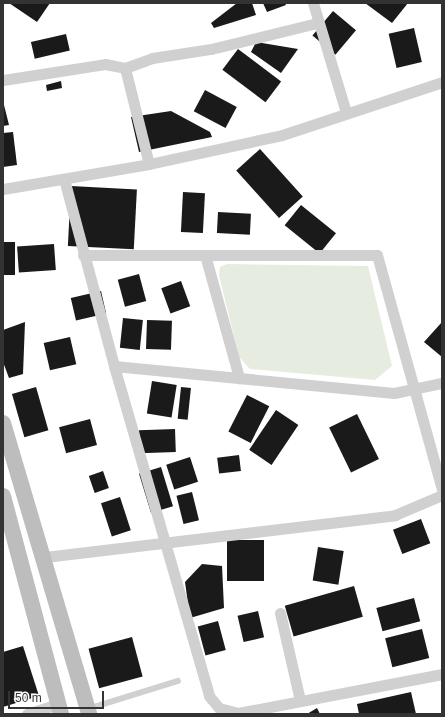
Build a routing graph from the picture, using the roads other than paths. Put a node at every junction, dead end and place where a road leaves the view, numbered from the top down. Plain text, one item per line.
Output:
1 (313, 3) edge
2 (317, 23) junction
3 (125, 68) junction
4 (3, 80) edge
5 (442, 82) edge
6 (346, 112) junction
7 (150, 164) junction
8 (64, 179) junction
9 (3, 189) edge
10 (82, 255) junction
11 (205, 255) junction
12 (114, 366) junction
13 (239, 378) junction
14 (442, 383) edge
15 (415, 391) junction
16 (3, 422) edge
17 (442, 490) edge
18 (442, 495) edge
19 (3, 496) edge
20 (162, 541) junction
21 (45, 557) junction
22 (21, 560) junction
23 (280, 613) dead end
24 (442, 674) edge
25 (178, 681) dead end
26 (300, 700) junction
27 (59, 709) edge
28 (89, 712) edge
29 (27, 714) edge

1 - 2 street
2 - 3 street
2 - 6 street
3 - 4 street
3 - 7 street
5 - 6 street
6 - 7 street
7 - 8 street
8 - 9 street
8 - 10 street
10 - 11 street
10 - 12 street
11 - 13 street
11 - 15 street
12 - 13 street
12 - 20 street
13 - 15 street
14 - 15 street
15 - 17 street
16 - 21 street
18 - 20 street
19 - 22 street
20 - 21 street
20 - 26 street
21 - 22 street
21 - 28 street
22 - 27 street
23 - 26 street
24 - 26 street
25 - 28 lane
27 - 29 street

